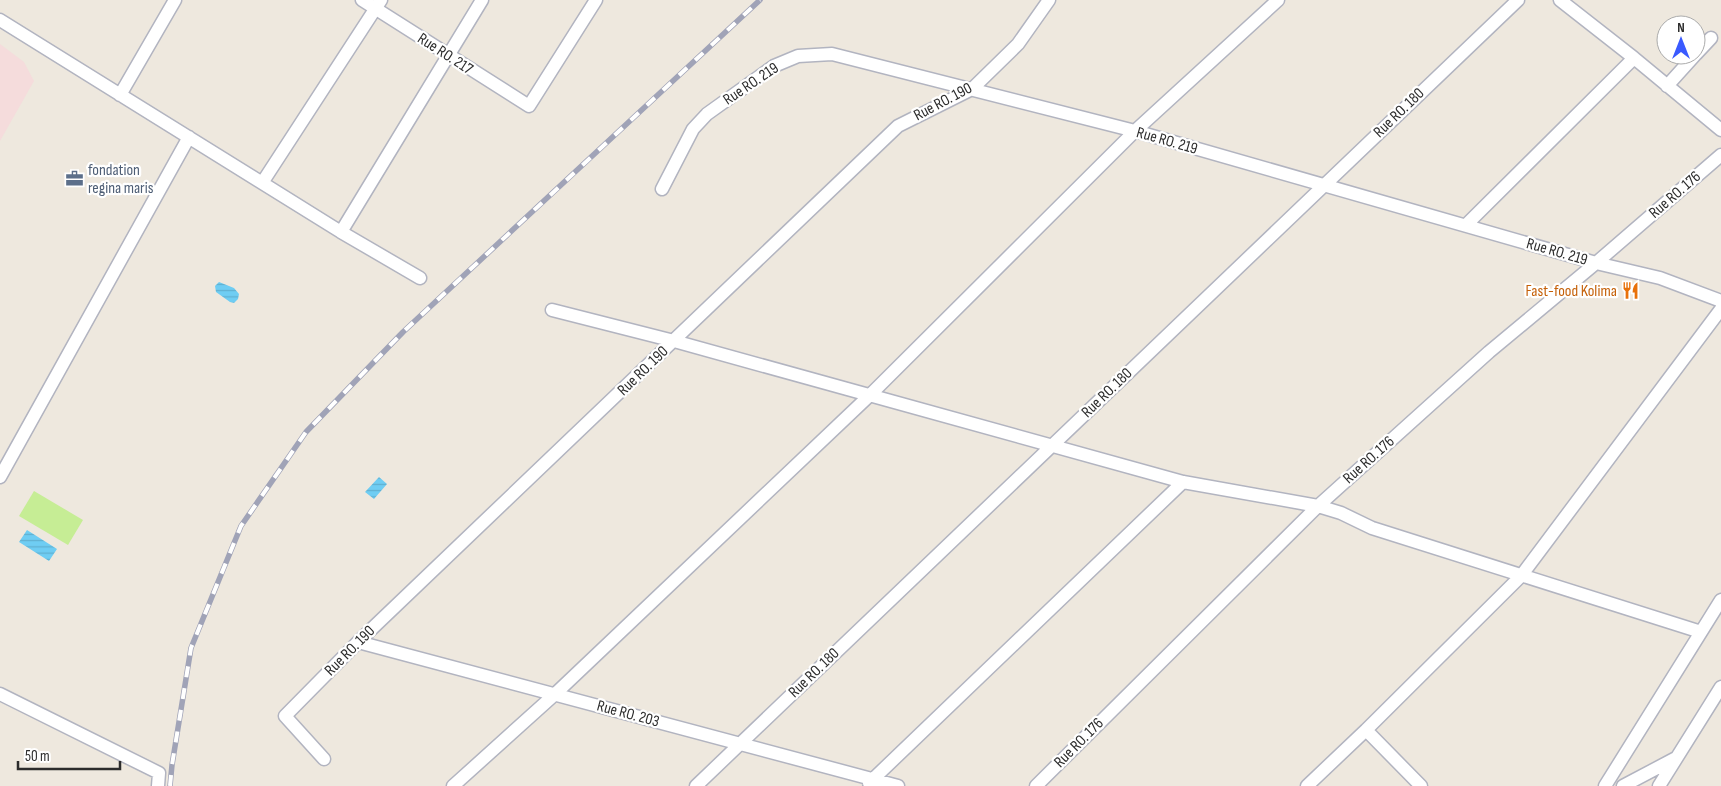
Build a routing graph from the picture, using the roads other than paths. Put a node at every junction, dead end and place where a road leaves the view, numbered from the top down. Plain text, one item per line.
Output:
1 (175, 0) edge
2 (362, 0) edge
3 (482, 0) edge
4 (596, 0) edge
5 (1049, 0) edge
6 (1278, 0) edge
7 (1518, 0) edge
8 (1560, 0) edge
9 (379, 4) edge
10 (0, 20) edge
11 (1710, 38) dead end
12 (1706, 43) edge
13 (447, 56) junction
14 (1634, 58) junction
15 (1687, 65) edge
16 (1667, 86) junction
17 (972, 89) junction
18 (120, 95) junction
19 (1721, 130) edge
20 (1136, 131) junction
21 (189, 138) junction
22 (1721, 155) edge
23 (262, 183) junction
24 (1323, 186) junction
25 (662, 189) dead end
26 (1466, 225) junction
27 (341, 232) junction
28 (1596, 263) junction
29 (420, 278) dead end
30 (1721, 300) edge
31 (1721, 308) edge
32 (552, 310) dead end
33 (674, 341) junction
34 (870, 395) junction
35 (1051, 446) junction
36 (0, 477) edge
37 (1183, 482) junction
38 (1318, 506) junction
39 (1521, 576) junction
40 (1721, 600) edge
41 (1701, 632) junction
42 (358, 642) junction
43 (1721, 687) edge
44 (0, 694) edge
45 (554, 695) junction
46 (1366, 730) junction
47 (740, 744) junction
48 (324, 758) dead end
49 (1677, 758) junction
50 (869, 783) edge
51 (158, 786) edge
52 (453, 786) edge
53 (696, 786) edge
54 (898, 786) edge
55 (1036, 786) edge
56 (1307, 786) edge
57 (1421, 786) edge
58 (1605, 786) edge
59 (1623, 786) edge
60 (1659, 786) edge

1 - 18 street
2 - 9 street, Rue RO. 217
3 - 13 street
4 - 13 street, Rue RO. 217
5 - 17 street, Rue RO. 190
6 - 20 street
7 - 24 street, Rue RO. 180
8 - 14 street
9 - 13 street, Rue RO. 217
9 - 23 street
10 - 18 street
11 - 12 street
13 - 27 street
14 - 16 street
14 - 26 street
15 - 16 street
16 - 19 street
17 - 20 street, Rue RO. 219
17 - 25 street, Rue RO. 219
17 - 33 street, Rue RO. 190
18 - 21 street
20 - 24 street, Rue RO. 219
20 - 34 street
21 - 23 street
21 - 36 street
22 - 28 street, Rue RO. 176
23 - 27 street
24 - 26 street, Rue RO. 219
24 - 35 street, Rue RO. 180
26 - 28 street, Rue RO. 219
27 - 29 street
28 - 30 street, Rue RO. 219
28 - 38 street, Rue RO. 176
31 - 39 street
32 - 33 street
33 - 34 street
33 - 42 street, Rue RO. 190
34 - 35 street
34 - 45 street
35 - 37 street
35 - 47 street, Rue RO. 180
37 - 38 street
37 - 50 street
38 - 39 street
38 - 55 street, Rue RO. 176
39 - 41 street
39 - 46 street
40 - 41 street
41 - 58 street
42 - 45 street, Rue RO. 203
42 - 48 street, Rue RO. 190
43 - 49 street
44 - 51 street
45 - 47 street, Rue RO. 203
45 - 52 street
46 - 56 street
46 - 57 street
47 - 50 street, Rue RO. 203
47 - 53 street, Rue RO. 180
49 - 59 street
49 - 60 street
50 - 54 street, Rue RO. 203

